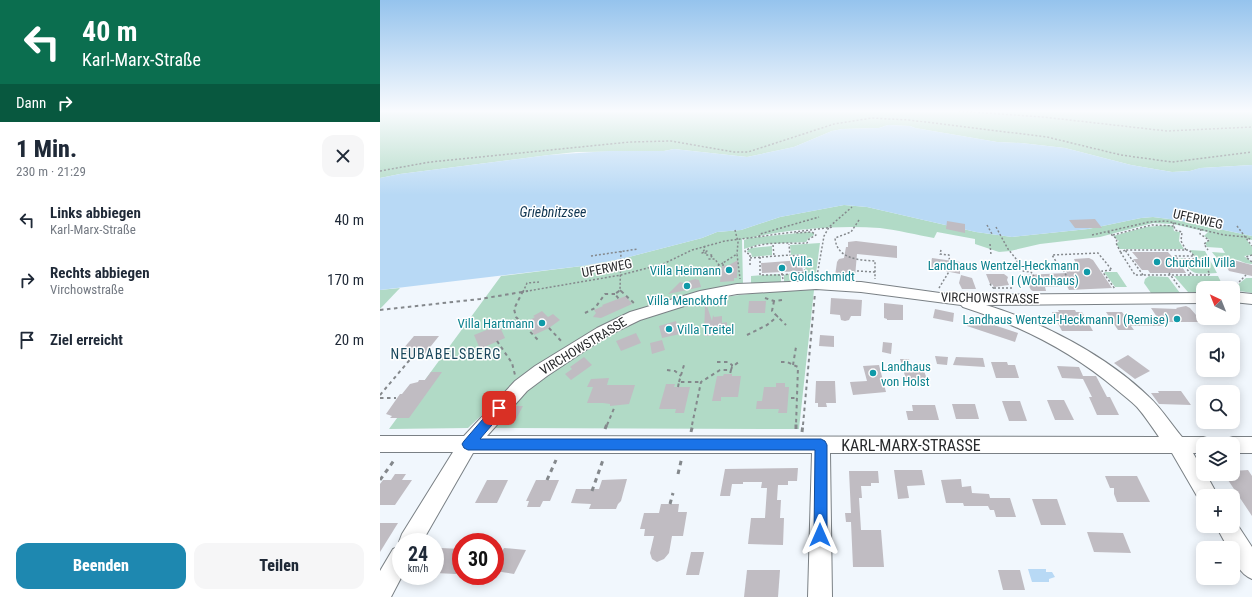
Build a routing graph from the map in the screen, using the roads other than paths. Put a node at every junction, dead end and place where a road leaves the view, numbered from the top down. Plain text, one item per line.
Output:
1 (1240, 293) edge
2 (1196, 298) edge
3 (1252, 299) edge
4 (954, 300) junction
5 (806, 439) junction
6 (380, 444) edge
7 (468, 444) junction
8 (1177, 445) junction
9 (1196, 445) edge
10 (1240, 445) edge
11 (1252, 445) edge
12 (1204, 489) edge
13 (415, 533) edge
14 (1230, 533) edge
15 (1252, 568) edge
16 (392, 572) edge
17 (380, 593) edge
18 (820, 597) edge

1 - 3 street
2 - 4 street, VIRCHOWSTRASSE
4 - 7 street, VIRCHOWSTRASSE
4 - 8 street
5 - 7 street, KARL-MARX-STRASSE
5 - 8 street, KARL-MARX-STRASSE
5 - 18 street
6 - 7 street, KARL-MARX-STRASSE
7 - 13 street, VIRCHOWSTRASSE
8 - 9 street, KARL-MARX-STRASSE
8 - 12 street
10 - 11 street
14 - 15 street
16 - 17 street

